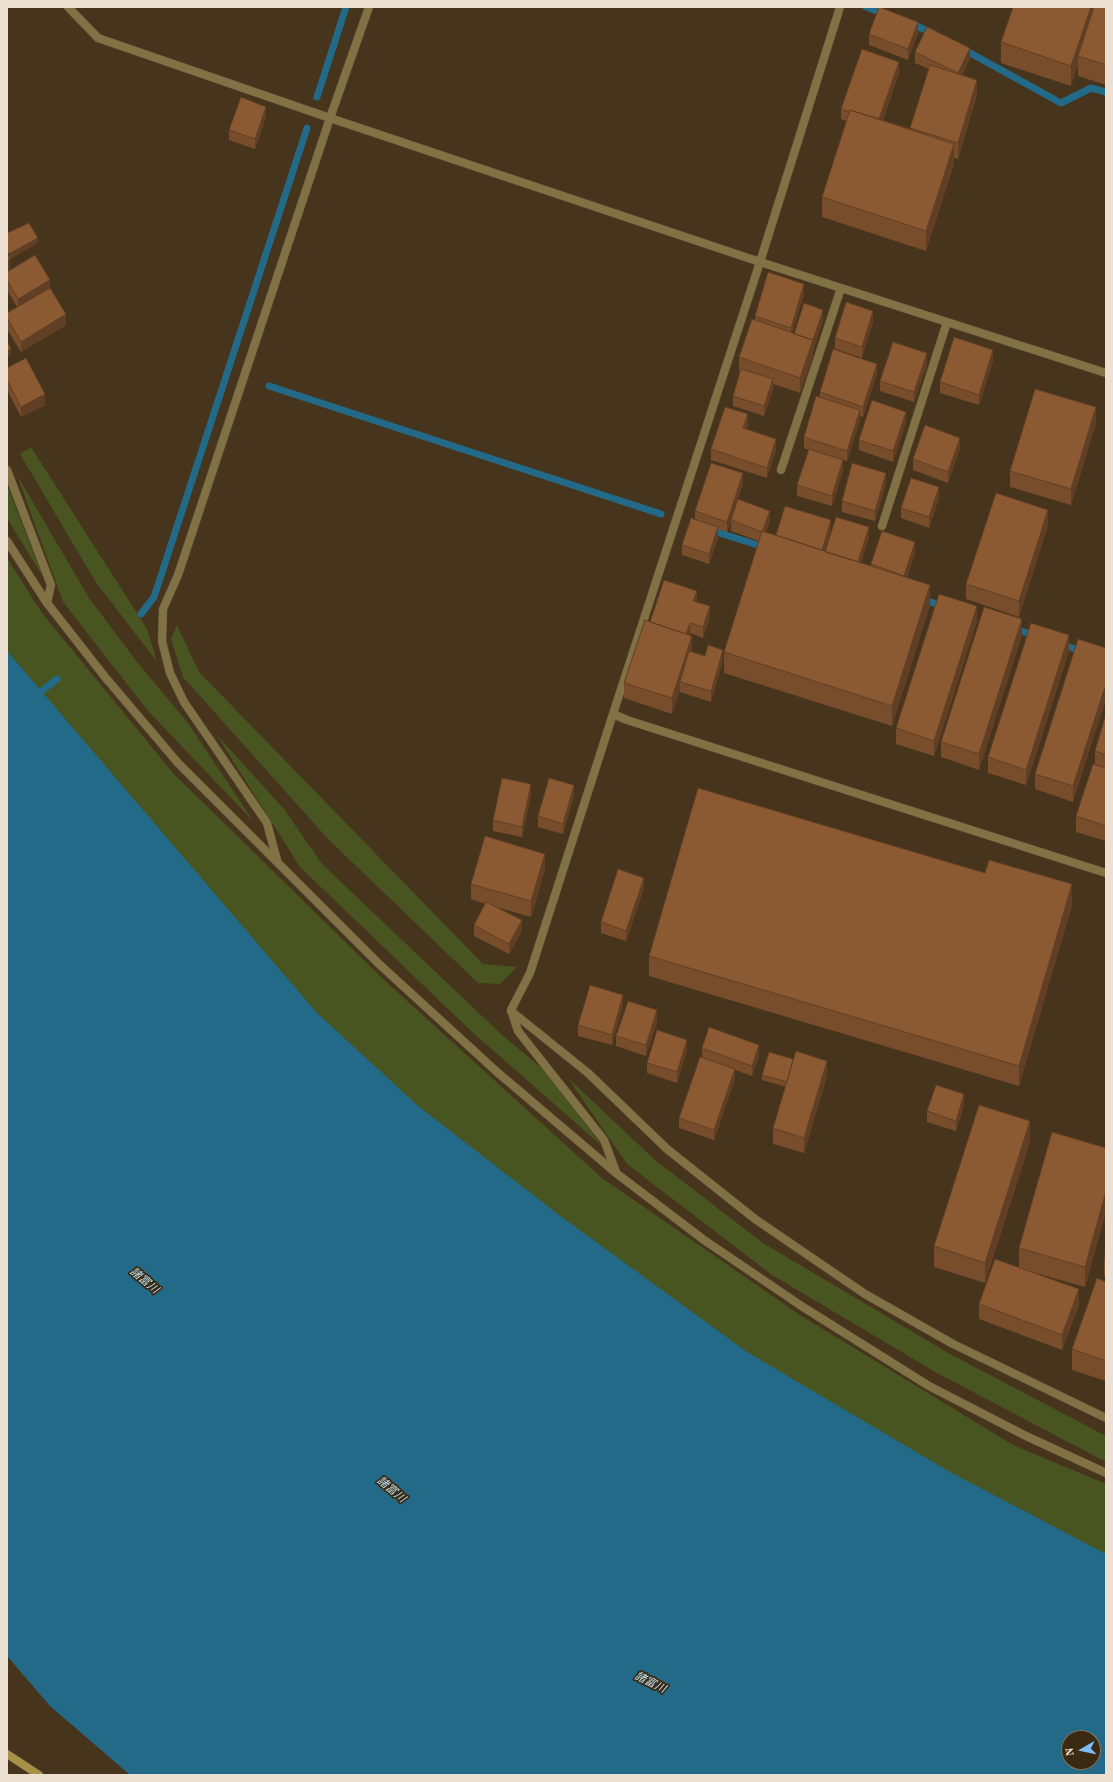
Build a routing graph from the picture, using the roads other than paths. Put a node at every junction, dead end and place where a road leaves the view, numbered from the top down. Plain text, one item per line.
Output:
1 (68, 7) edge
2 (369, 7) edge
3 (840, 7) edge
4 (330, 118) junction
5 (760, 262) junction
6 (841, 288) junction
7 (947, 322) junction
8 (1106, 373) edge
9 (7, 470) edge
10 (781, 470) dead end
11 (882, 526) dead end
12 (7, 541) edge
13 (48, 602) junction
14 (613, 714) junction
15 (277, 862) junction
16 (1106, 873) edge
17 (511, 1010) junction
18 (616, 1173) junction
19 (1106, 1418) edge
20 (1106, 1473) edge
21 (7, 1754) edge
22 (39, 1775) edge

1 - 4 street
2 - 4 street
3 - 5 street
4 - 5 street
4 - 15 street
5 - 6 street
5 - 14 street
6 - 7 street
6 - 10 street
7 - 8 street
7 - 11 street
9 - 13 street
12 - 13 street
13 - 15 street
14 - 16 street
14 - 17 street
15 - 18 street
17 - 18 street
17 - 19 street
18 - 20 street
21 - 22 main road

